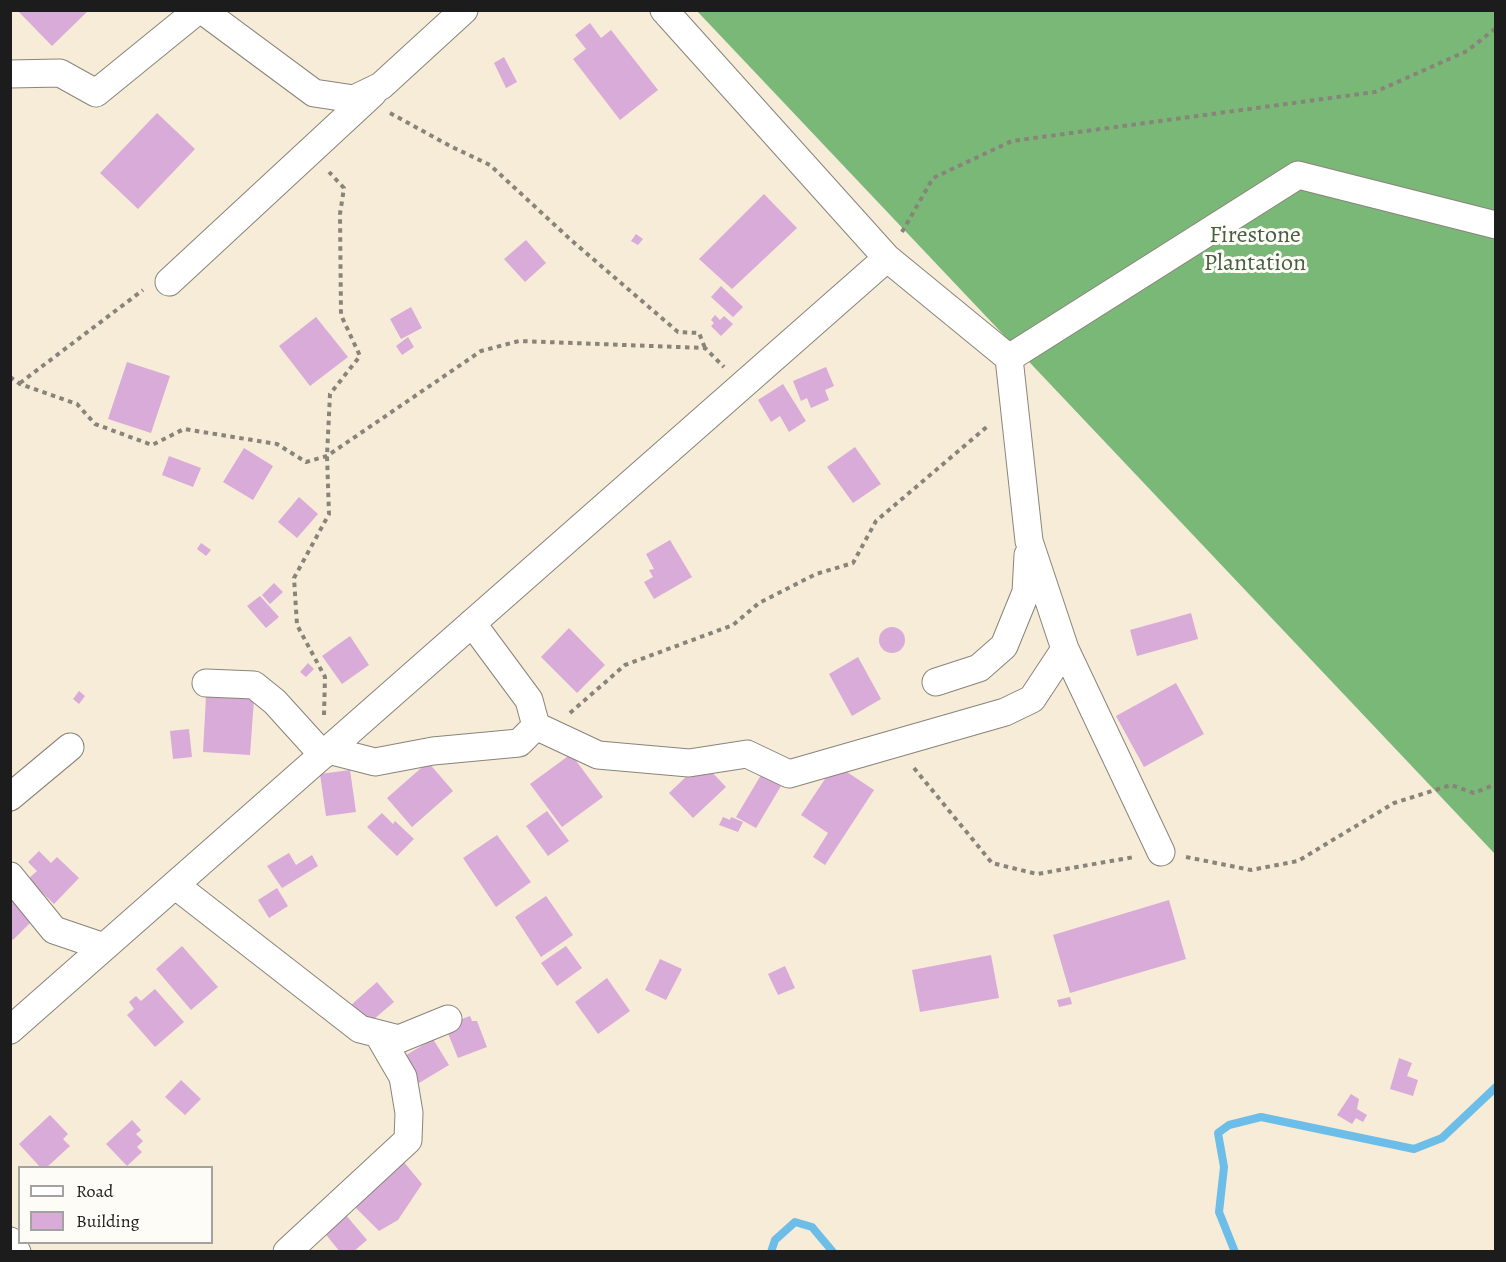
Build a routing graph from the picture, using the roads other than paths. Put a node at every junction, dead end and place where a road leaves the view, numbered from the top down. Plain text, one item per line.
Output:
1 (200, 10) edge
2 (464, 10) edge
3 (664, 10) edge
4 (10, 74) edge
5 (381, 86) junction
6 (1496, 225) edge
7 (887, 258) junction
8 (169, 282) road end
9 (1010, 358) junction
10 (1029, 542) junction
11 (472, 623) junction
12 (1065, 649) junction
13 (936, 682) dead end
14 (206, 683) dead end
15 (542, 729) junction
16 (70, 747) dead end
17 (325, 753) junction
18 (10, 797) edge
19 (1161, 852) dead end
20 (10, 876) edge
21 (175, 885) junction
22 (104, 947) junction
23 (448, 1019) dead end
24 (10, 1030) edge
25 (378, 1034) junction
26 (10, 1241) edge
27 (17, 1251) edge
28 (286, 1251) edge

1 - 4 street
1 - 5 street
2 - 5 street
3 - 7 street
5 - 8 street
6 - 9 street
7 - 9 street
7 - 11 street
9 - 10 street
10 - 12 street
10 - 13 street
11 - 15 street
11 - 17 street
12 - 15 street
12 - 19 street
14 - 17 street
15 - 17 street
16 - 18 street
17 - 21 street
20 - 22 street
21 - 22 street
21 - 25 street
22 - 24 street
23 - 25 street
25 - 28 street
26 - 27 street

